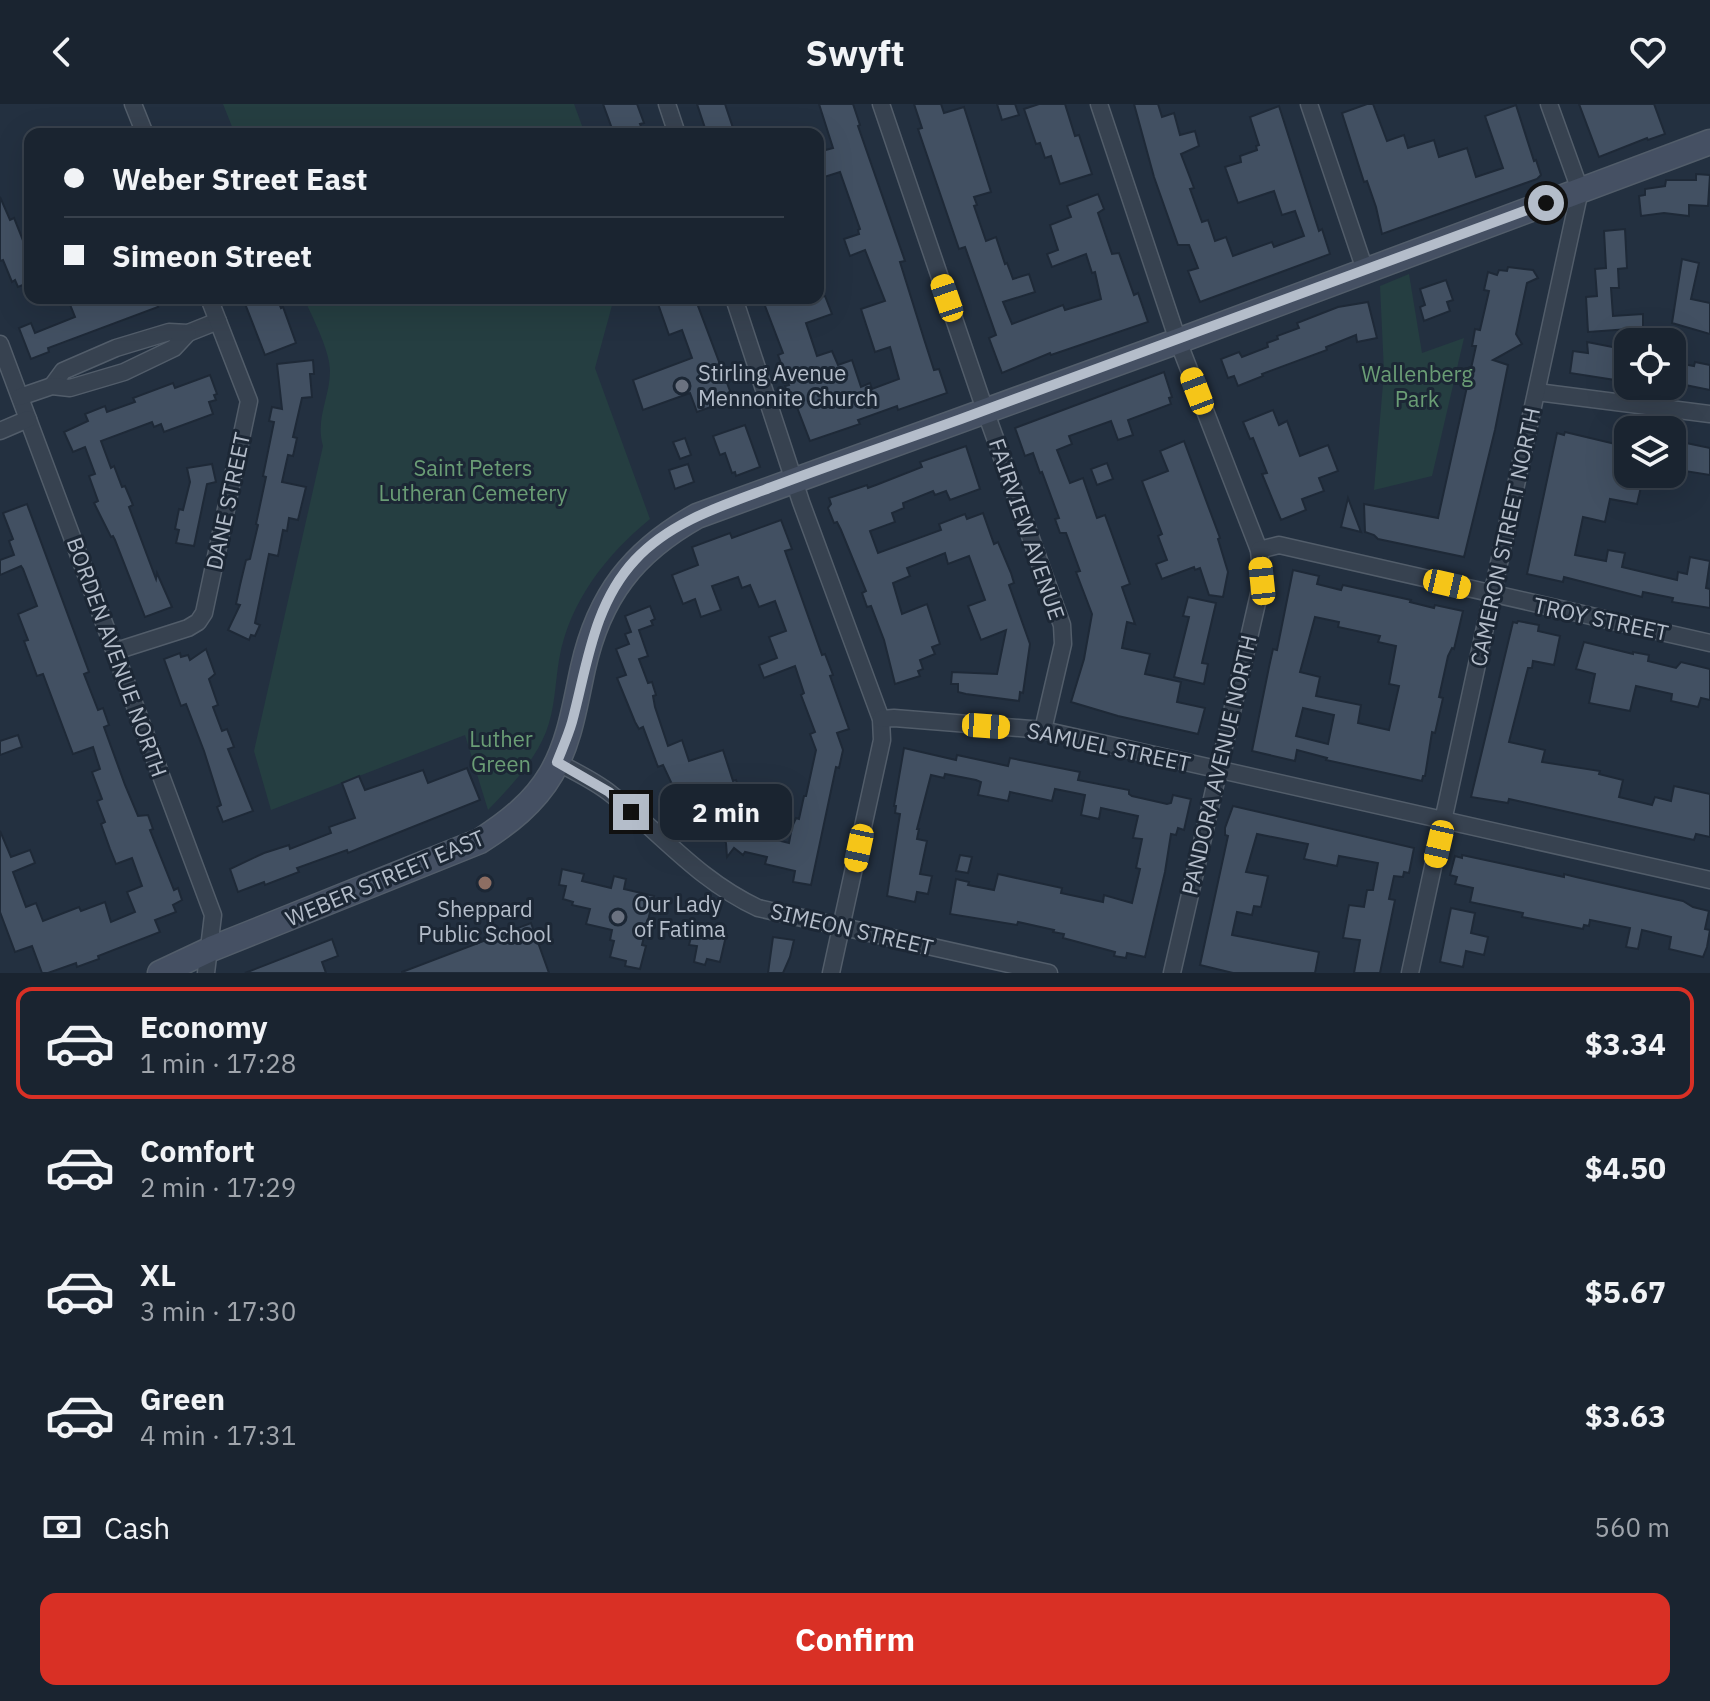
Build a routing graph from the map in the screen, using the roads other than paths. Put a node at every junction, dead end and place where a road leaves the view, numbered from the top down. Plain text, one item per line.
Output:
1 (133, 104) edge
2 (667, 104) edge
3 (881, 104) edge
4 (1099, 104) edge
5 (1309, 104) edge
6 (1549, 104) edge
7 (143, 128) edge
8 (675, 128) edge
9 (1710, 142) edge
10 (1580, 190) junction
11 (1365, 270) junction
12 (211, 304) edge
13 (736, 304) edge
14 (218, 321) junction
15 (188, 333) junction
16 (1178, 341) junction
17 (0, 344) edge
18 (52, 386) junction
19 (1537, 392) junction
20 (20, 397) junction
21 (985, 410) junction
22 (1710, 414) edge
23 (28, 419) junction
24 (0, 431) edge
25 (793, 479) junction
26 (1259, 550) junction
27 (1493, 595) junction
28 (1710, 643) edge
29 (116, 651) junction
30 (881, 719) junction
31 (1043, 730) junction
32 (557, 762) junction
33 (1217, 770) junction
34 (1443, 821) junction
35 (1710, 880) edge
36 (841, 928) junction
37 (209, 961) edge
38 (160, 973) edge
39 (831, 973) edge
40 (1049, 973) edge
41 (1172, 973) edge
42 (1410, 973) edge

1 - 7 street
2 - 8 street
3 - 21 street, FAIRVIEW AVENUE
4 - 16 street, PANDORA AVENUE NORTH
5 - 11 street
6 - 10 street
9 - 10 main road, WEBER STREET EAST
10 - 11 main road, WEBER STREET EAST
10 - 19 street, CAMERON STREET NORTH
11 - 16 main road, WEBER STREET EAST
12 - 14 street, DANE STREET
13 - 25 street
14 - 15 street
14 - 29 street, DANE STREET
15 - 18 street
15 - 18 street
16 - 21 main road, WEBER STREET EAST
16 - 26 street, PANDORA AVENUE NORTH
17 - 20 street, BORDEN AVENUE NORTH
18 - 20 street
19 - 22 street
19 - 27 street, CAMERON STREET NORTH
20 - 23 street, BORDEN AVENUE NORTH
21 - 25 main road, WEBER STREET EAST
21 - 31 street, FAIRVIEW AVENUE
23 - 24 street
23 - 29 street, BORDEN AVENUE NORTH
25 - 30 street
25 - 32 main road, WEBER STREET EAST
26 - 27 street, TROY STREET
26 - 33 street, PANDORA AVENUE NORTH
27 - 28 street, TROY STREET
27 - 34 street, CAMERON STREET NORTH
29 - 37 street, BORDEN AVENUE NORTH
30 - 31 street, SAMUEL STREET
30 - 36 street
31 - 33 street, SAMUEL STREET
32 - 36 street, SIMEON STREET
32 - 37 main road, WEBER STREET EAST
33 - 34 street, SAMUEL STREET
33 - 41 street, PANDORA AVENUE NORTH
34 - 35 street, SAMUEL STREET
34 - 42 street, CAMERON STREET NORTH
36 - 39 street
36 - 40 street, SIMEON STREET
37 - 38 main road, WEBER STREET EAST

